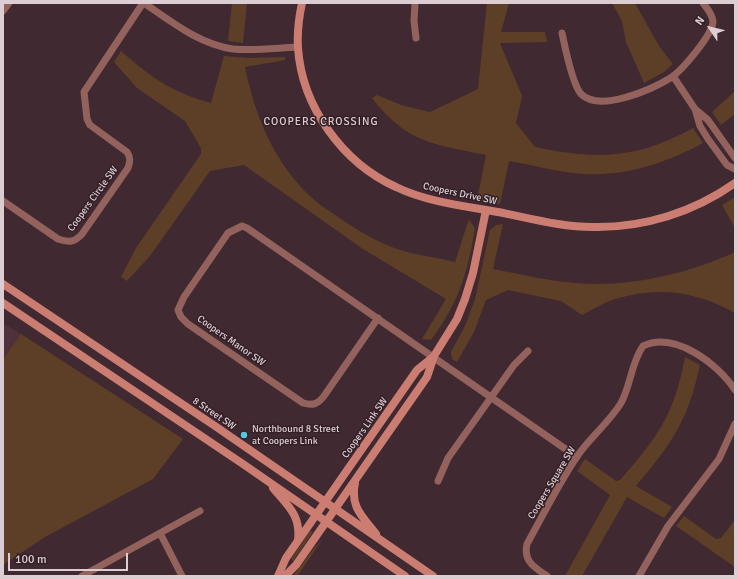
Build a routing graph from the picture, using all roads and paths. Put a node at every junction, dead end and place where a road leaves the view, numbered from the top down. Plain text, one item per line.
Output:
1 (9, 3) edge
2 (144, 3) edge
3 (302, 3) edge
4 (415, 3) edge
5 (703, 3) edge
6 (3, 11) edge
7 (562, 33) dead end
8 (416, 38) dead end
9 (298, 47) junction
10 (673, 76) junction
11 (695, 109) junction
12 (735, 158) edge
13 (735, 169) edge
14 (735, 184) edge
15 (3, 201) edge
16 (486, 210) junction
17 (3, 284) edge
18 (3, 303) edge
19 (378, 318) junction
20 (528, 351) dead end
21 (434, 356) junction
22 (735, 390) edge
23 (491, 397) junction
24 (735, 424) edge
25 (577, 457) junction
26 (356, 479) junction
27 (266, 480) junction
28 (438, 480) dead end
29 (325, 502) junction
30 (335, 508) junction
31 (200, 511) dead end
32 (316, 514) junction
33 (326, 521) junction
34 (160, 533) junction
35 (297, 542) junction
36 (383, 542) junction
37 (82, 576) edge
38 (182, 576) edge
39 (278, 576) edge
40 (285, 576) edge
41 (405, 576) edge
42 (433, 576) edge
43 (548, 576) edge
44 (639, 576) edge

1 - 6 street
2 - 9 street, Coopers Circle SW
2 - 15 street, Coopers Circle SW
3 - 9 street, Coopers Drive SW
4 - 8 street
5 - 10 street
7 - 10 street
9 - 16 street, Coopers Drive SW
10 - 11 street
11 - 12 street
11 - 13 street
14 - 16 street, Coopers Drive SW
16 - 21 street, Coopers Link SW
17 - 29 street, 8 Street SW
18 - 27 street
19 - 19 street, Coopers Manor SW
19 - 21 street, Coopers Manor SW
20 - 23 street
21 - 23 street, Coopers Manor SW
21 - 26 street, Coopers Link SW
21 - 29 street, Coopers Link SW
22 - 25 street, Coopers Square SW
23 - 25 street, Coopers Manor SW
23 - 28 street
24 - 44 street
25 - 43 street, Coopers Square SW
26 - 30 street, Coopers Link SW
26 - 36 street
27 - 32 street
27 - 35 street
29 - 30 street, 8 Street SW
29 - 32 street, Coopers Link SW
30 - 33 street, Coopers Link SW
30 - 36 street, 8 Street SW
31 - 34 street
32 - 33 street
32 - 35 street, Coopers Link SW
33 - 40 street, Coopers Link SW
33 - 41 street
34 - 37 street
34 - 38 street
35 - 39 street, Coopers Link SW
36 - 42 street, 8 Street SW

